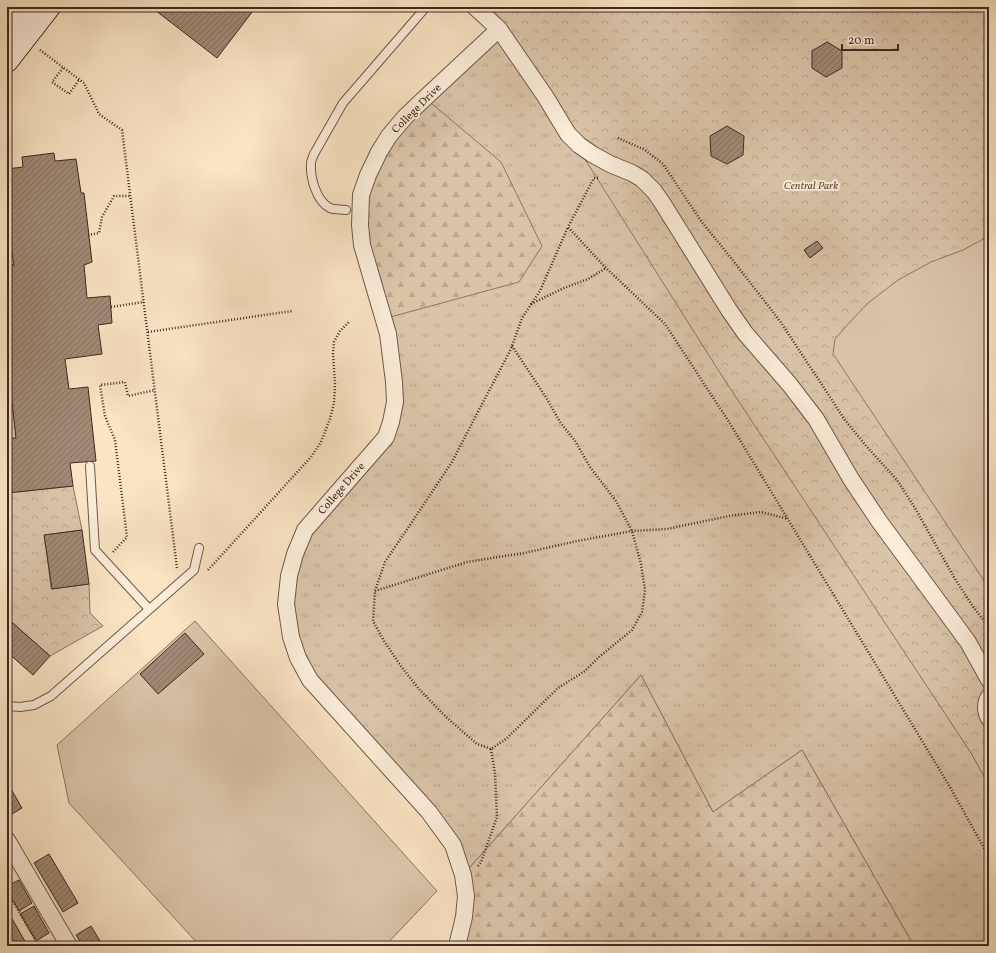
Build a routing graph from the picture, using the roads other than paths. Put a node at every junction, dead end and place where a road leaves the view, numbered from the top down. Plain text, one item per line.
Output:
1 (27, 7) edge
2 (49, 7) edge
3 (426, 7) edge
4 (475, 7) edge
5 (499, 29) junction
6 (7, 32) edge
7 (7, 61) edge
8 (346, 210) dead end
9 (90, 466) dead end
10 (199, 548) dead end
11 (149, 609) junction
12 (989, 680) edge
13 (989, 697) edge
14 (7, 706) edge
15 (989, 718) edge
16 (9, 846) edge
17 (68, 946) edge
18 (457, 946) edge

1 - 6 street
2 - 7 street
3 - 8 lane
4 - 5 street
5 - 12 street
5 - 18 street, College Drive
9 - 11 lane
10 - 11 lane
11 - 14 lane
13 - 15 street
16 - 17 street

